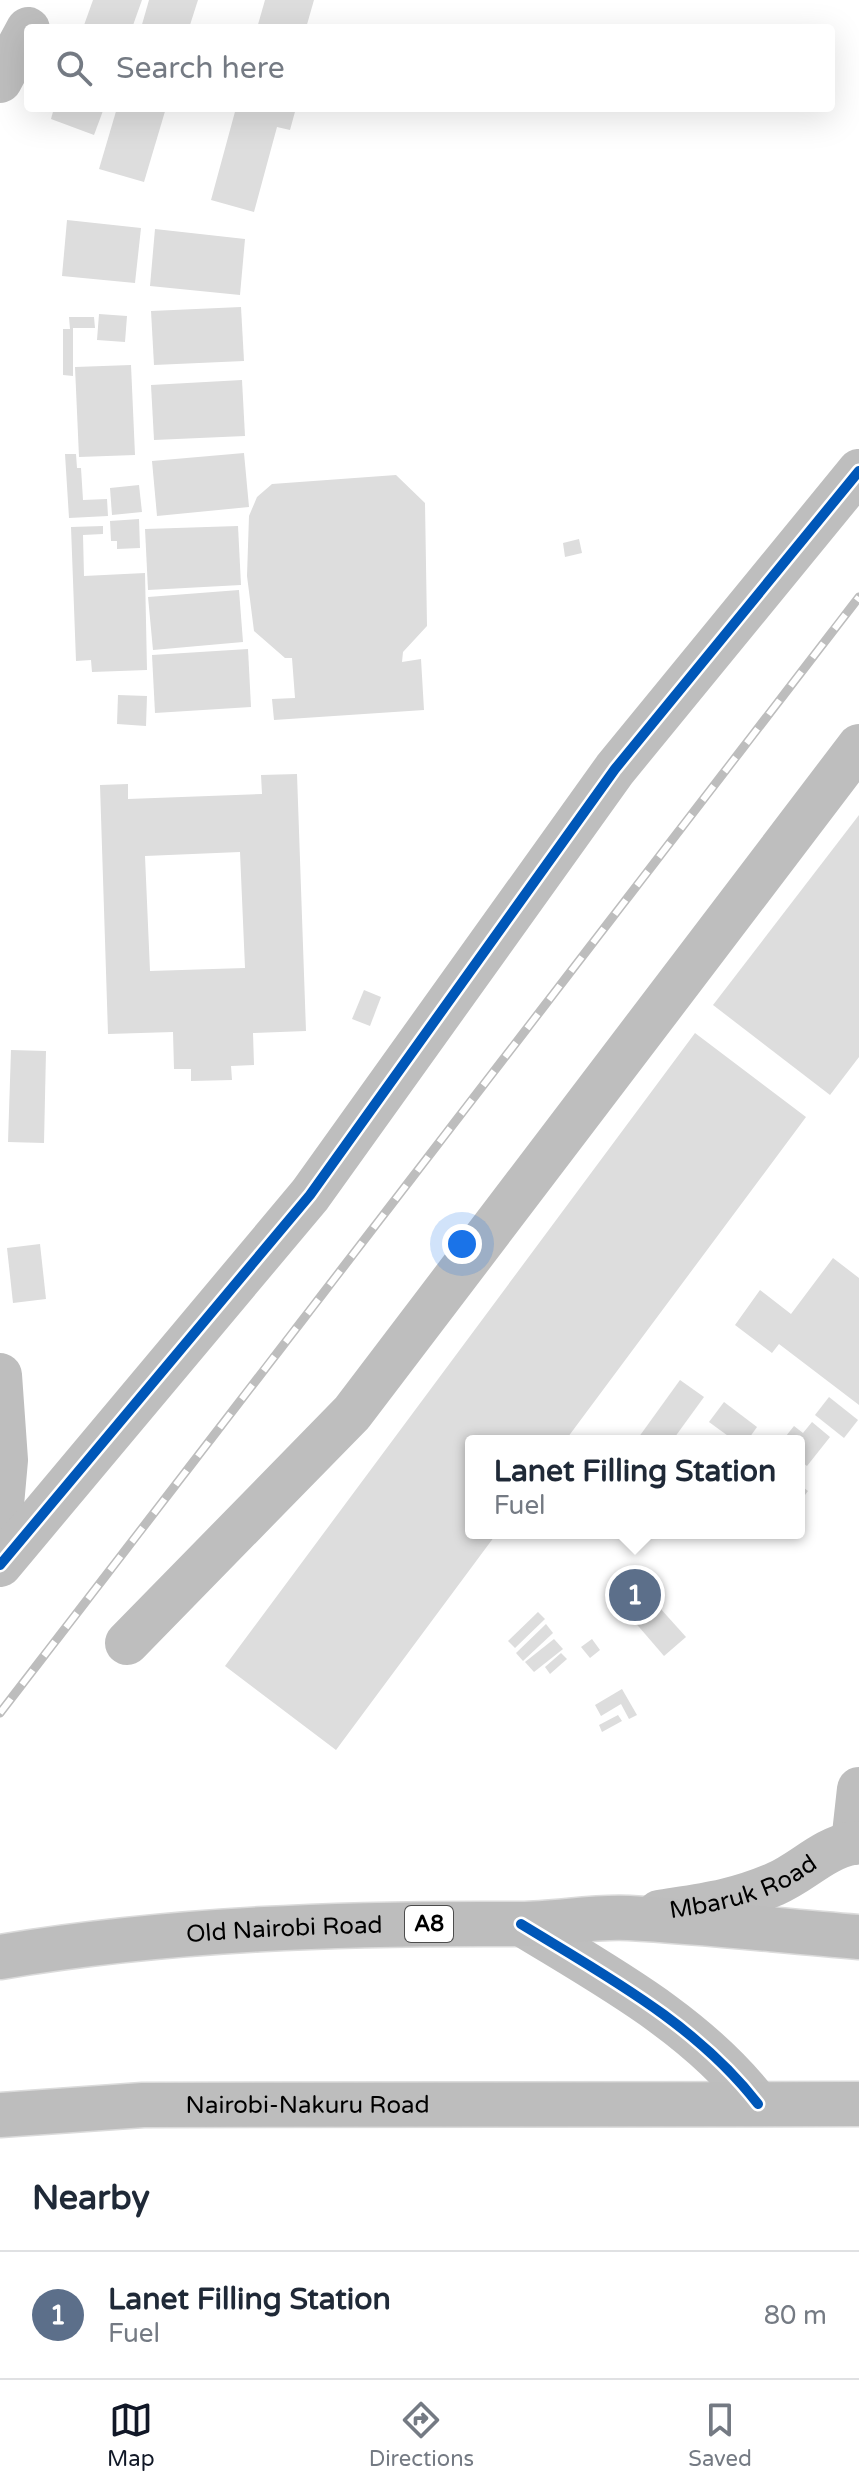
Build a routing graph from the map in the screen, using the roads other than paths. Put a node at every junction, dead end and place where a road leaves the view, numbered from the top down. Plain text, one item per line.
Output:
1 (44, 0) edge
2 (31, 24) edge
3 (24, 36) edge
4 (0, 81) edge
5 (859, 471) edge
6 (859, 746) edge
7 (0, 1375) edge
8 (0, 1527) edge
9 (0, 1565) edge
10 (127, 1643) dead end
11 (859, 1789) edge
12 (856, 1846) edge
13 (625, 1918) junction
14 (521, 1924) junction
15 (859, 1937) edge
16 (0, 1957) edge
17 (758, 2104) junction
18 (859, 2104) edge
19 (0, 2115) edge

1 - 2 street
3 - 4 street
5 - 9 street
6 - 10 street
7 - 8 street
11 - 12 street, Mbaruk Road
12 - 13 street, Mbaruk Road
13 - 14 highway, Old Nairobi Road / A8
13 - 15 highway, Old Nairobi Road / A8
14 - 16 highway, Old Nairobi Road / A8
14 - 17 street
17 - 18 highway
17 - 19 highway, Nairobi-Nakuru Road

